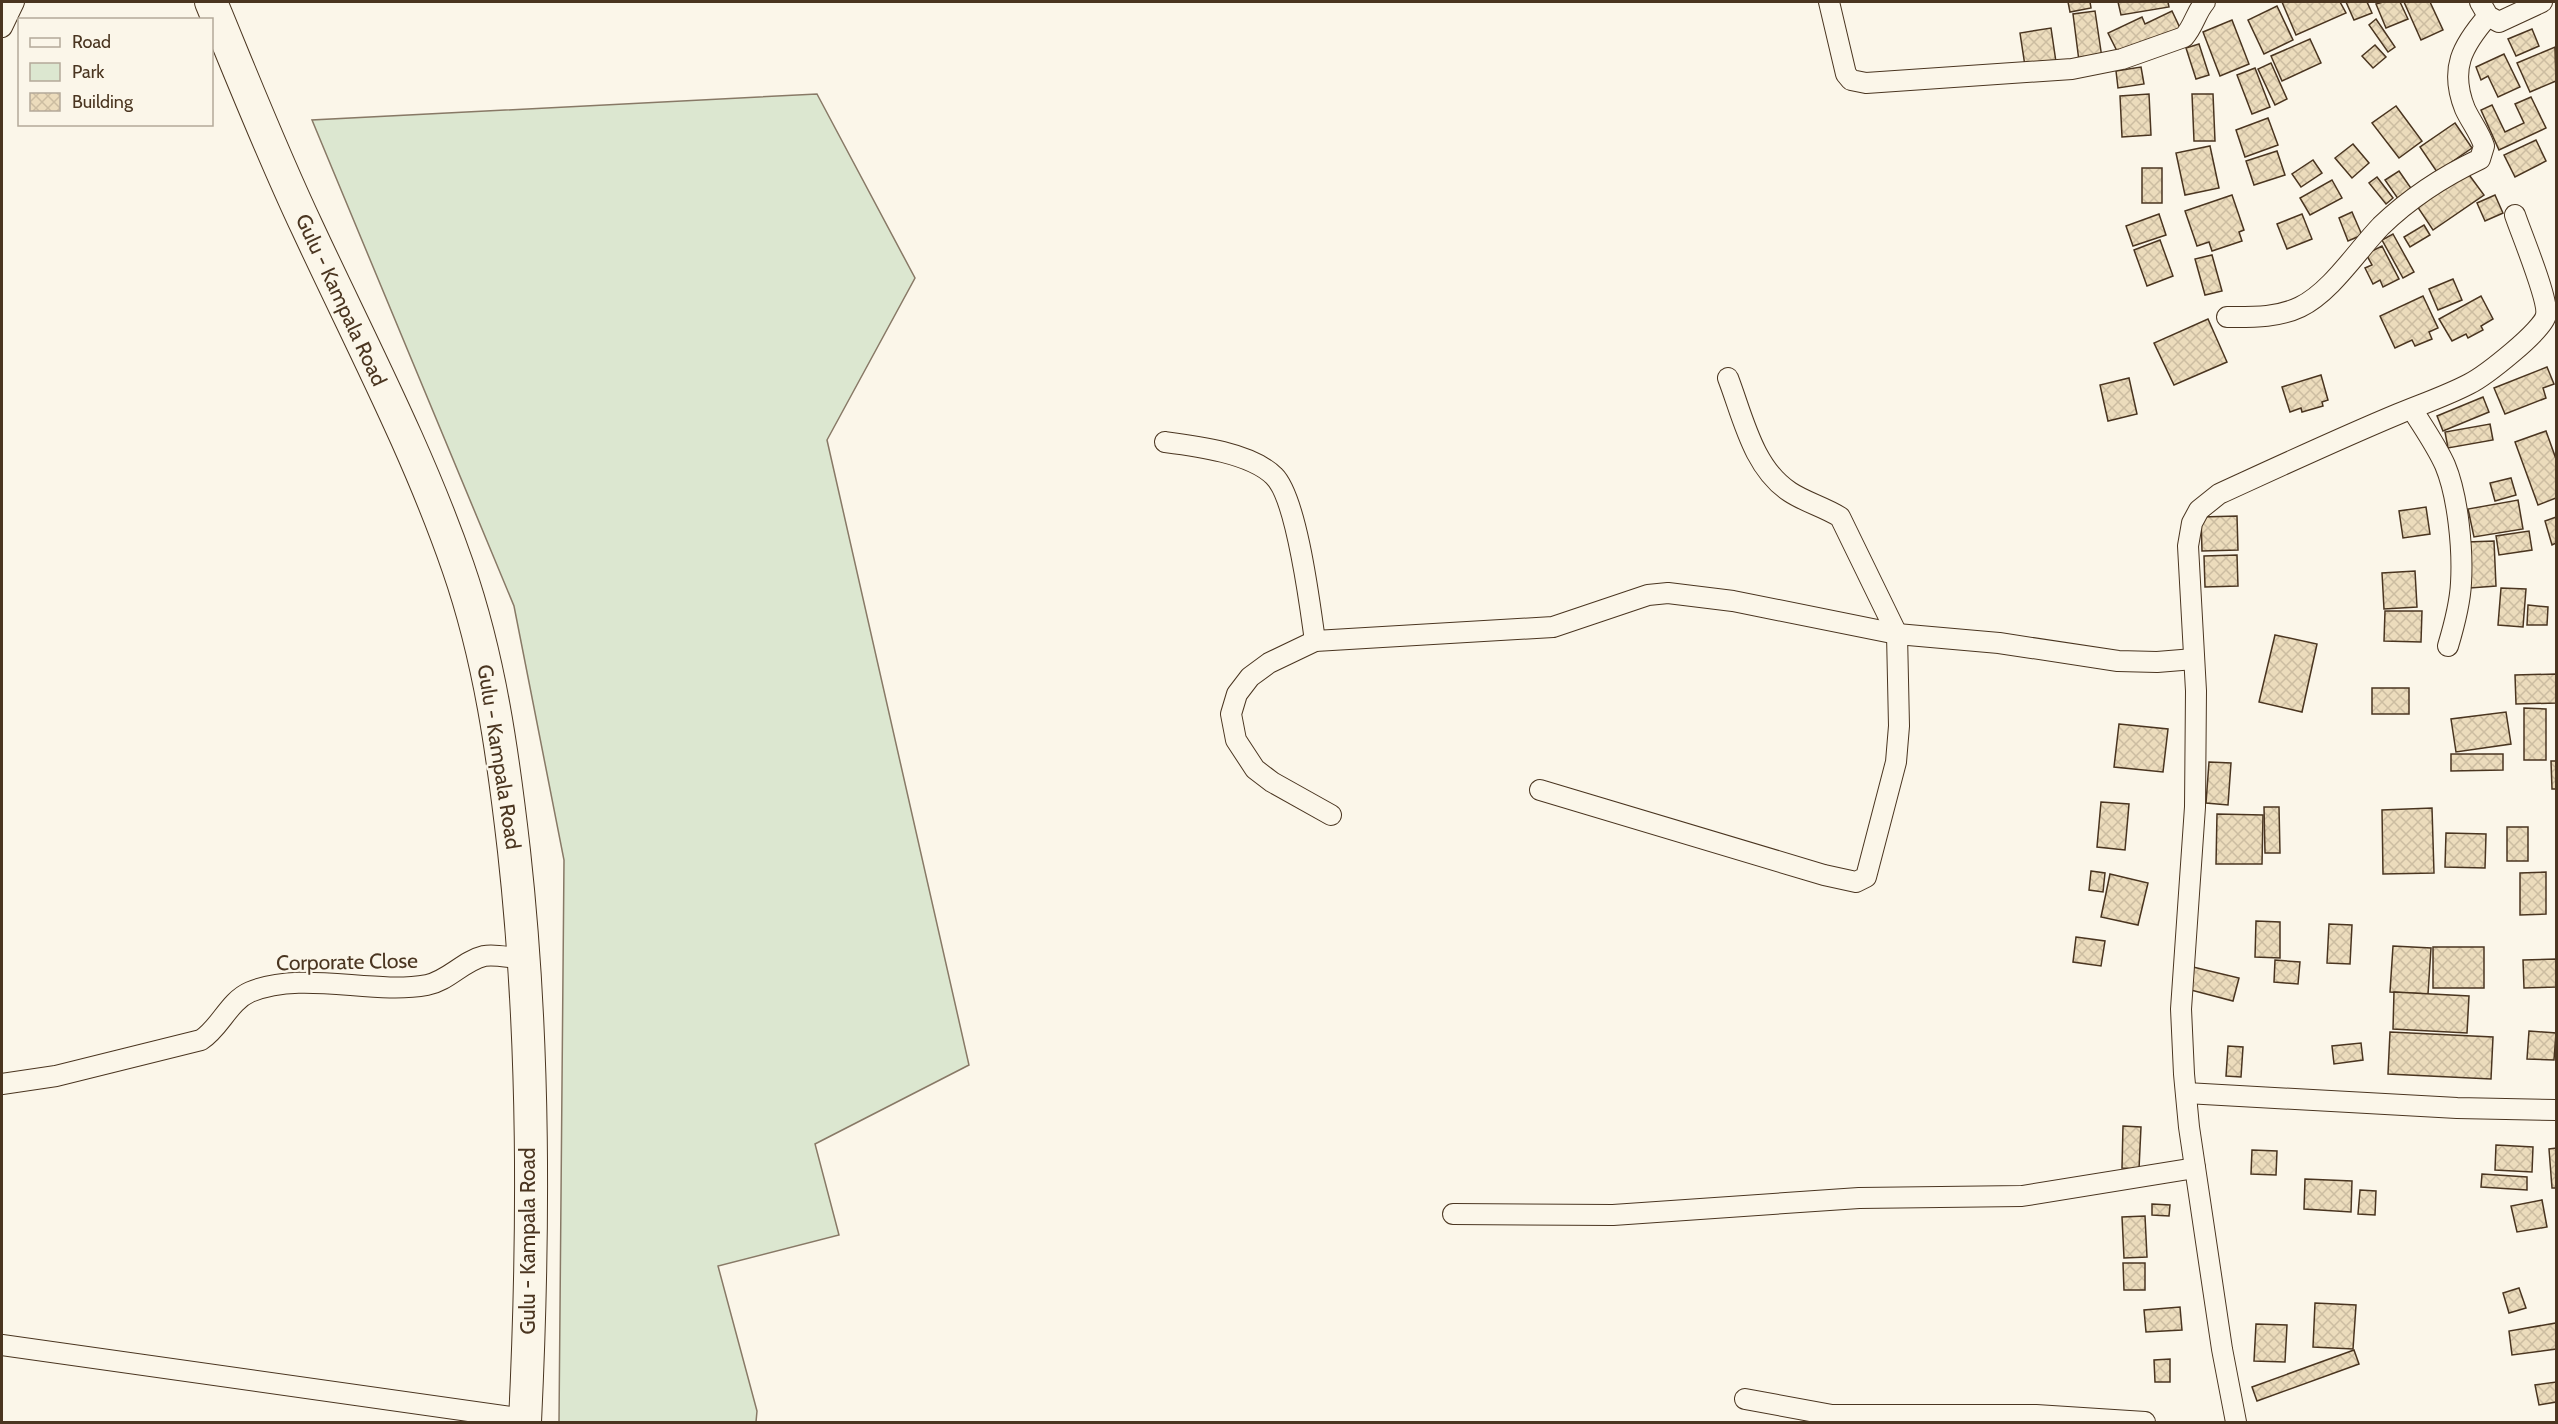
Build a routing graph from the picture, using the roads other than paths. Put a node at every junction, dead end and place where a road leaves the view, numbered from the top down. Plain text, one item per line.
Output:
1 (14, 2) edge
2 (212, 2) edge
3 (1829, 2) edge
4 (2205, 2) edge
5 (2542, 2) edge
6 (2484, 9) edge
7 (2, 27) edge
8 (2515, 215) dead end
9 (2227, 317) dead end
10 (1728, 378) dead end
11 (2412, 409) junction
12 (1165, 442) dead end
13 (1897, 634) junction
14 (1315, 641) junction
15 (2448, 646) dead end
16 (2194, 659) junction
17 (1540, 790) dead end
18 (1330, 816) dead end
19 (525, 969) junction
20 (2, 1084) edge
21 (2186, 1093) junction
22 (2556, 1110) edge
23 (2195, 1168) junction
24 (1453, 1214) dead end
25 (2, 1345) edge
26 (1745, 1399) dead end
27 (525, 1421) edge
28 (2145, 1422) edge
29 (2236, 1422) edge

1 - 7 street
2 - 19 main road, Gulu - Kampala Road
3 - 4 street
5 - 6 street
6 - 9 street
8 - 11 street
10 - 13 street
11 - 15 street
11 - 16 street
12 - 14 street
13 - 14 street
13 - 16 street
13 - 17 street
14 - 18 street
16 - 21 street
19 - 20 street, Corporate Close
19 - 27 main road, Gulu - Kampala Road
21 - 22 street
21 - 23 street
23 - 24 street
23 - 29 street
25 - 27 street
26 - 28 street

